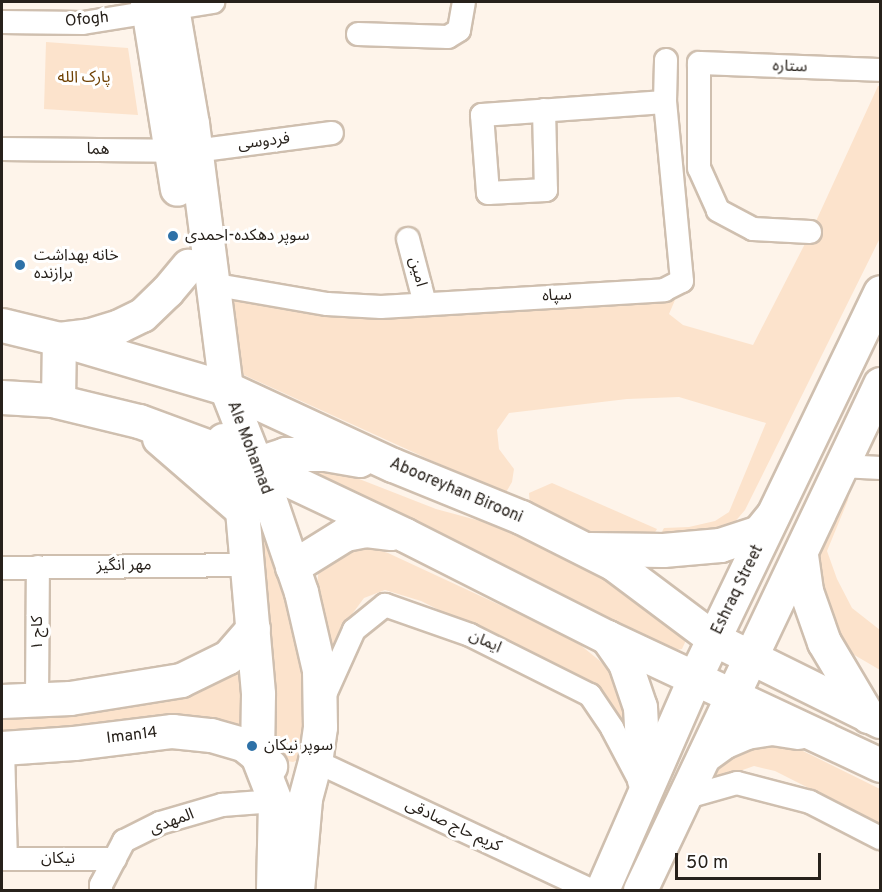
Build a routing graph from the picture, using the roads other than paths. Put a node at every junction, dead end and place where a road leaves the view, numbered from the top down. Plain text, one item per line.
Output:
1 (213, 2) edge
2 (464, 2) edge
3 (160, 5) edge
4 (2, 22) edge
5 (358, 34) dead end
6 (666, 60) dead end
7 (880, 70) edge
8 (665, 102) junction
9 (543, 110) dead end
10 (332, 133) dead end
11 (2, 149) edge
12 (183, 151) junction
13 (810, 232) dead end
14 (408, 239) dead end
15 (199, 275) junction
16 (880, 292) edge
17 (425, 304) junction
18 (2, 325) edge
19 (59, 339) junction
20 (880, 384) edge
21 (215, 385) junction
22 (2, 397) edge
23 (58, 401) junction
24 (873, 418) edge
25 (139, 421) junction
26 (241, 460) junction
27 (393, 465) junction
28 (798, 466) junction
29 (880, 468) edge
30 (838, 475) junction
31 (242, 510) junction
32 (777, 510) junction
33 (405, 535) junction
34 (585, 549) junction
35 (801, 555) junction
36 (246, 564) junction
37 (38, 567) junction
38 (292, 567) junction
39 (2, 568) edge
40 (253, 628) junction
41 (607, 637) junction
42 (714, 639) junction
43 (751, 658) junction
44 (695, 677) junction
45 (733, 697) junction
46 (38, 699) junction
47 (2, 701) edge
48 (321, 703) junction
49 (874, 718) edge
50 (820, 737) junction
51 (2, 748) edge
52 (257, 755) junction
53 (704, 756) junction
54 (315, 760) junction
55 (880, 765) edge
56 (645, 788) junction
57 (684, 798) junction
58 (290, 800) junction
59 (880, 838) edge
60 (4, 859) edge
61 (115, 859) junction
62 (101, 891) edge
63 (273, 891) edge
64 (297, 891) edge
65 (591, 891) edge
66 (602, 891) edge
67 (640, 891) edge

1 - 3 street, Ofogh
2 - 5 street
3 - 4 street, Ofogh
3 - 12 main road, Ale Mohamad
6 - 8 street, سپاه
7 - 13 street, ستاره
8 - 9 street
8 - 17 street, سپاه
10 - 12 street, فردوسی
11 - 12 street, هما
12 - 15 main road, Ale Mohamad
14 - 17 street, امین
15 - 17 street, سپاه
15 - 19 main road
15 - 21 main road, Ale Mohamad
16 - 28 main road, Eshraq Street
18 - 19 main road, Abooreyhan Birooni
19 - 21 main road, Abooreyhan Birooni
19 - 23 main road
20 - 24 main road
21 - 26 main road, Ale Mohamad
21 - 27 main road, Abooreyhan Birooni
22 - 23 main road
23 - 25 main road
24 - 30 main road
25 - 26 main road
25 - 31 main road
26 - 27 main road
26 - 31 main road, Ale Mohamad
26 - 33 main road
26 - 38 main road, Ale Mohamad
27 - 34 main road, Abooreyhan Birooni
28 - 30 main road
28 - 32 main road, Eshraq Street
29 - 30 street
30 - 35 main road
31 - 36 main road, Ale Mohamad
32 - 34 main road
32 - 42 main road, Eshraq Street
33 - 38 main road
33 - 41 main road
34 - 42 main road, Abooreyhan Birooni
35 - 43 main road
35 - 49 main road
36 - 37 street, مهر انگیز
36 - 40 main road, Ale Mohamad
37 - 39 street, مهر انگیز
37 - 46 street, کاج ۱
38 - 48 main road, Ale Mohamad
40 - 46 main road
40 - 52 main road, Ale Mohamad
41 - 44 main road
41 - 56 main road
42 - 43 main road, Abooreyhan Birooni
42 - 44 main road, Eshraq Street
43 - 45 main road
43 - 49 main road, Abooreyhan Birooni
44 - 45 main road
44 - 56 main road, Eshraq Street
45 - 50 main road
45 - 53 main road
46 - 47 main road
48 - 54 main road, Ale Mohamad
48 - 56 street, ایمان
50 - 53 main road
50 - 55 main road
51 - 52 main road, Iman14
51 - 60 street
52 - 54 main road, Iman14
52 - 58 main road, Ale Mohamad
53 - 57 main road
54 - 58 main road, Ale Mohamad
54 - 65 street, کریم حاج صادقی
56 - 66 main road, Eshraq Street
57 - 59 street
57 - 67 main road
58 - 61 street, المهدی
58 - 63 main road, Ale Mohamad
58 - 64 main road, Ale Mohamad
60 - 61 street, نیکان
61 - 62 street, المهدی

